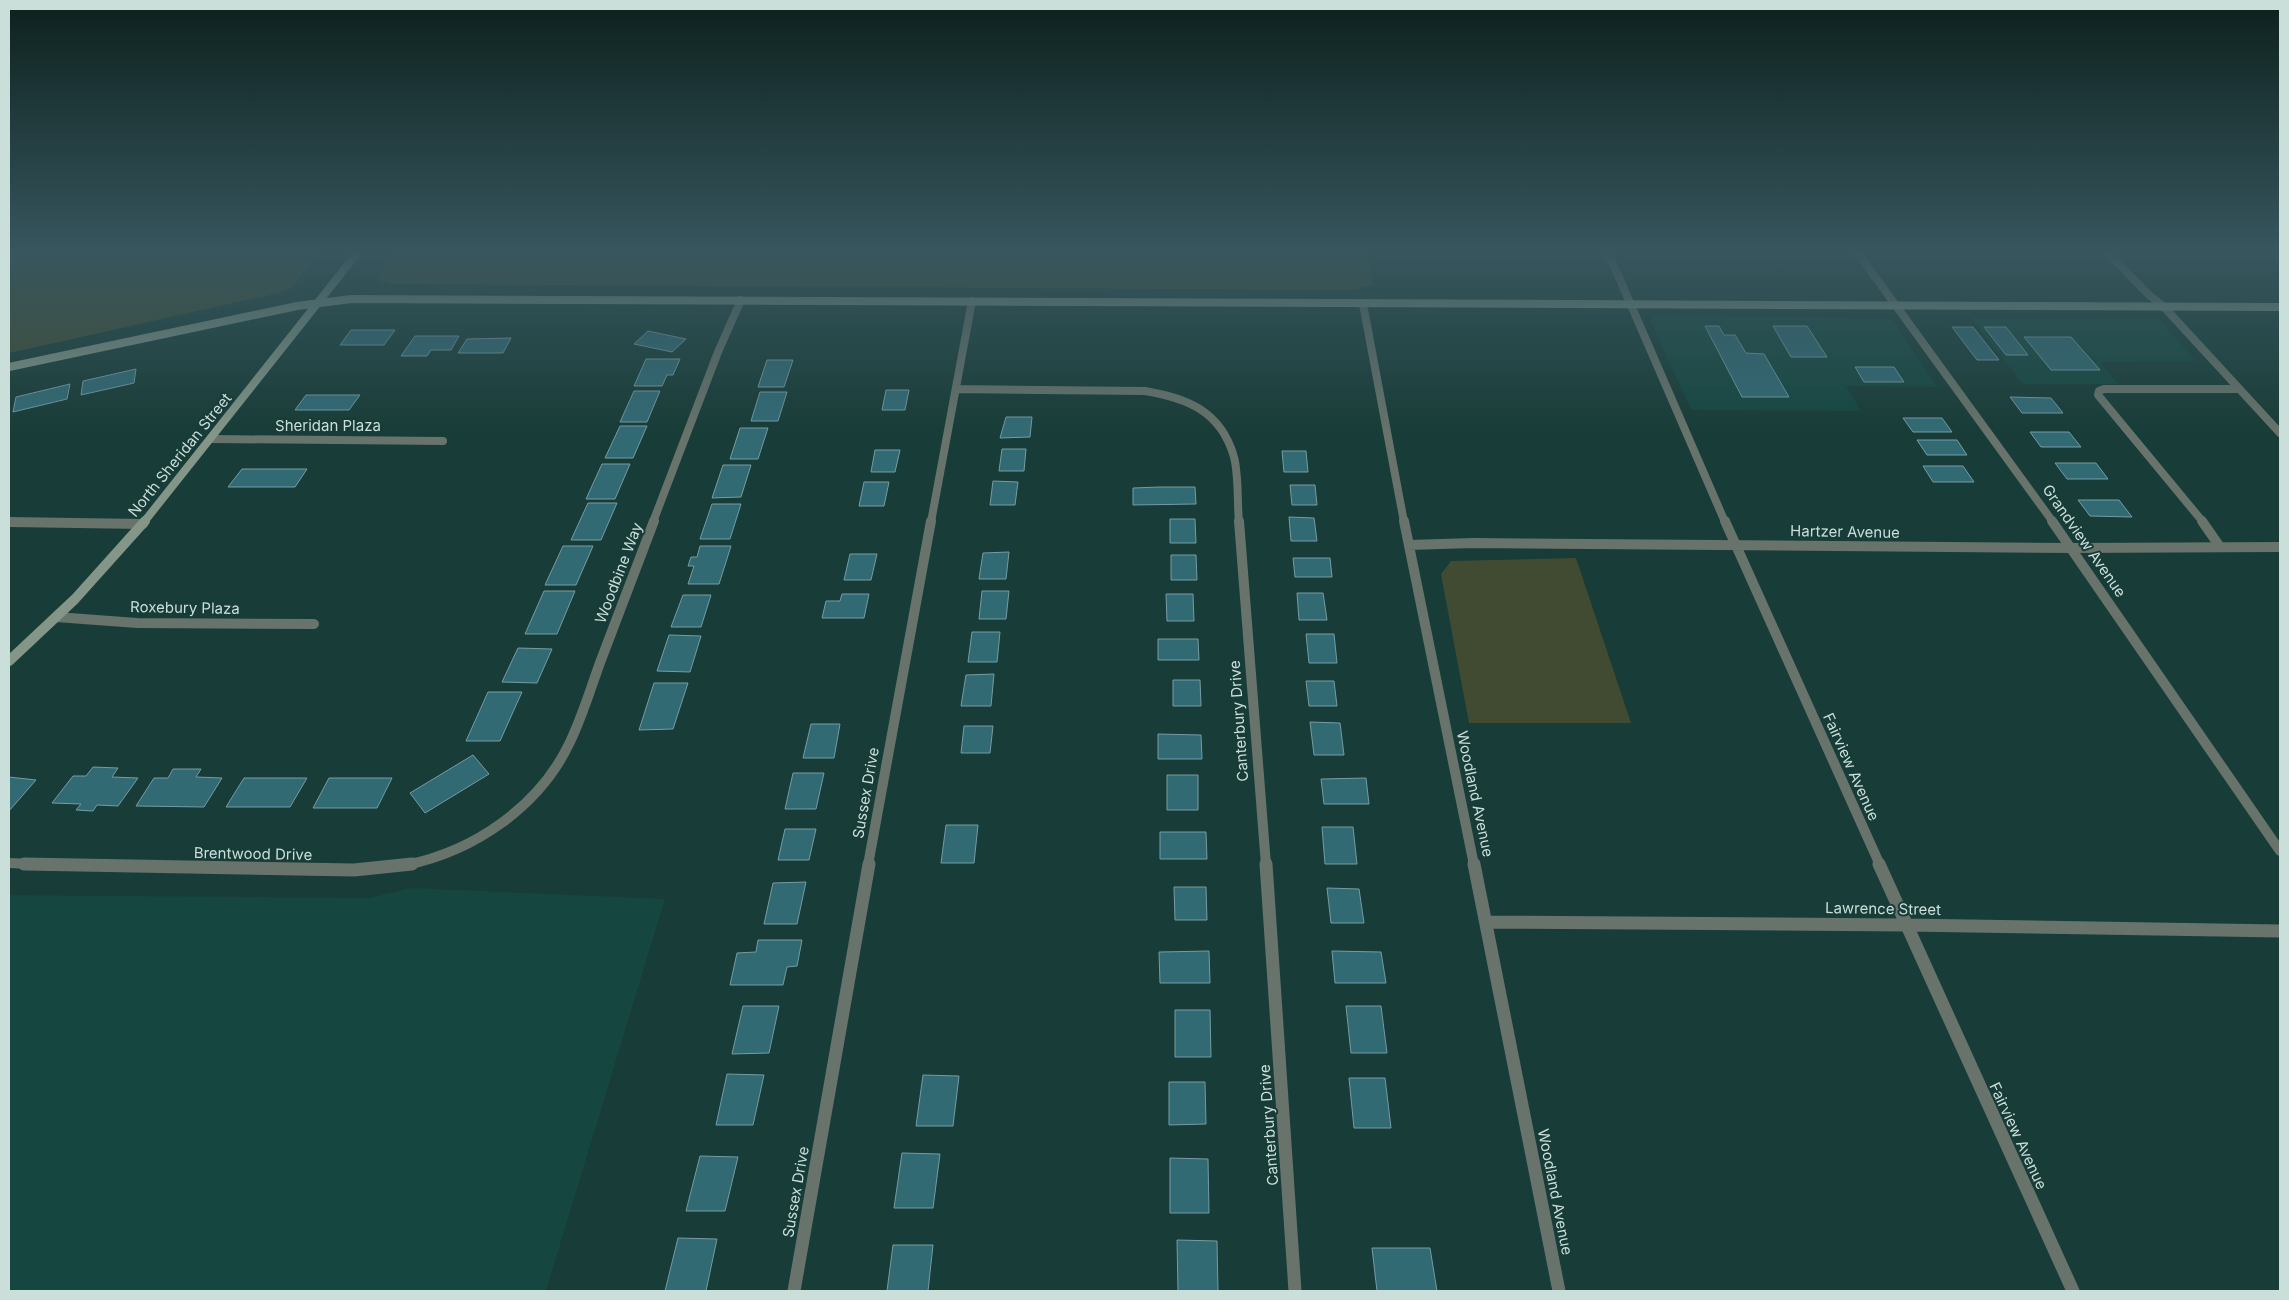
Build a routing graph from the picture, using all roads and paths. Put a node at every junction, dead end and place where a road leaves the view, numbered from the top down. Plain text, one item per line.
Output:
1 (267, 313) edge
2 (310, 313) edge
3 (735, 313) edge
4 (970, 313) edge
5 (1365, 313) edge
6 (1635, 313) edge
7 (1900, 313) edge
8 (2169, 313) edge
9 (9, 367) edge
10 (956, 389) junction
11 (2239, 389) junction
12 (2280, 432) edge
13 (212, 439) junction
14 (443, 441) dead end
15 (9, 522) edge
16 (142, 524) junction
17 (1409, 545) junction
18 (1735, 545) junction
19 (2220, 547) junction
20 (2280, 547) edge
21 (2072, 548) junction
22 (56, 617) junction
23 (314, 624) dead end
24 (9, 661) edge
25 (489, 831) joint
26 (2280, 851) edge
27 (9, 863) edge
28 (1486, 922) junction
29 (1906, 925) junction
30 (2280, 931) edge
31 (794, 1291) edge
32 (1295, 1291) edge
33 (1559, 1291) edge
34 (2073, 1291) edge

1 - 9 street
2 - 13 street, North Sheridan Street
3 - 25 street, Woodbine Way
4 - 10 street, Sussex Drive
5 - 17 street, Woodland Avenue
6 - 18 street, Fairview Avenue
7 - 21 street, Grandview Avenue
8 - 11 street
10 - 31 street, Sussex Drive
10 - 32 street, Canterbury Drive
11 - 12 street
11 - 19 street
13 - 14 street, Sheridan Plaza
13 - 16 street, North Sheridan Street
15 - 16 street
16 - 22 street, North Sheridan Street
17 - 18 street, Hartzer Avenue
17 - 28 street, Woodland Avenue
18 - 21 street, Hartzer Avenue
18 - 29 street, Fairview Avenue
19 - 20 street, Hartzer Avenue
19 - 21 street, Hartzer Avenue
21 - 26 street, Grandview Avenue
22 - 23 street, Roxebury Plaza
22 - 24 street, North Sheridan Street
25 - 27 street, Brentwood Drive
28 - 29 street, Lawrence Street
28 - 33 street, Woodland Avenue
29 - 30 street, Lawrence Street
29 - 34 street, Fairview Avenue

